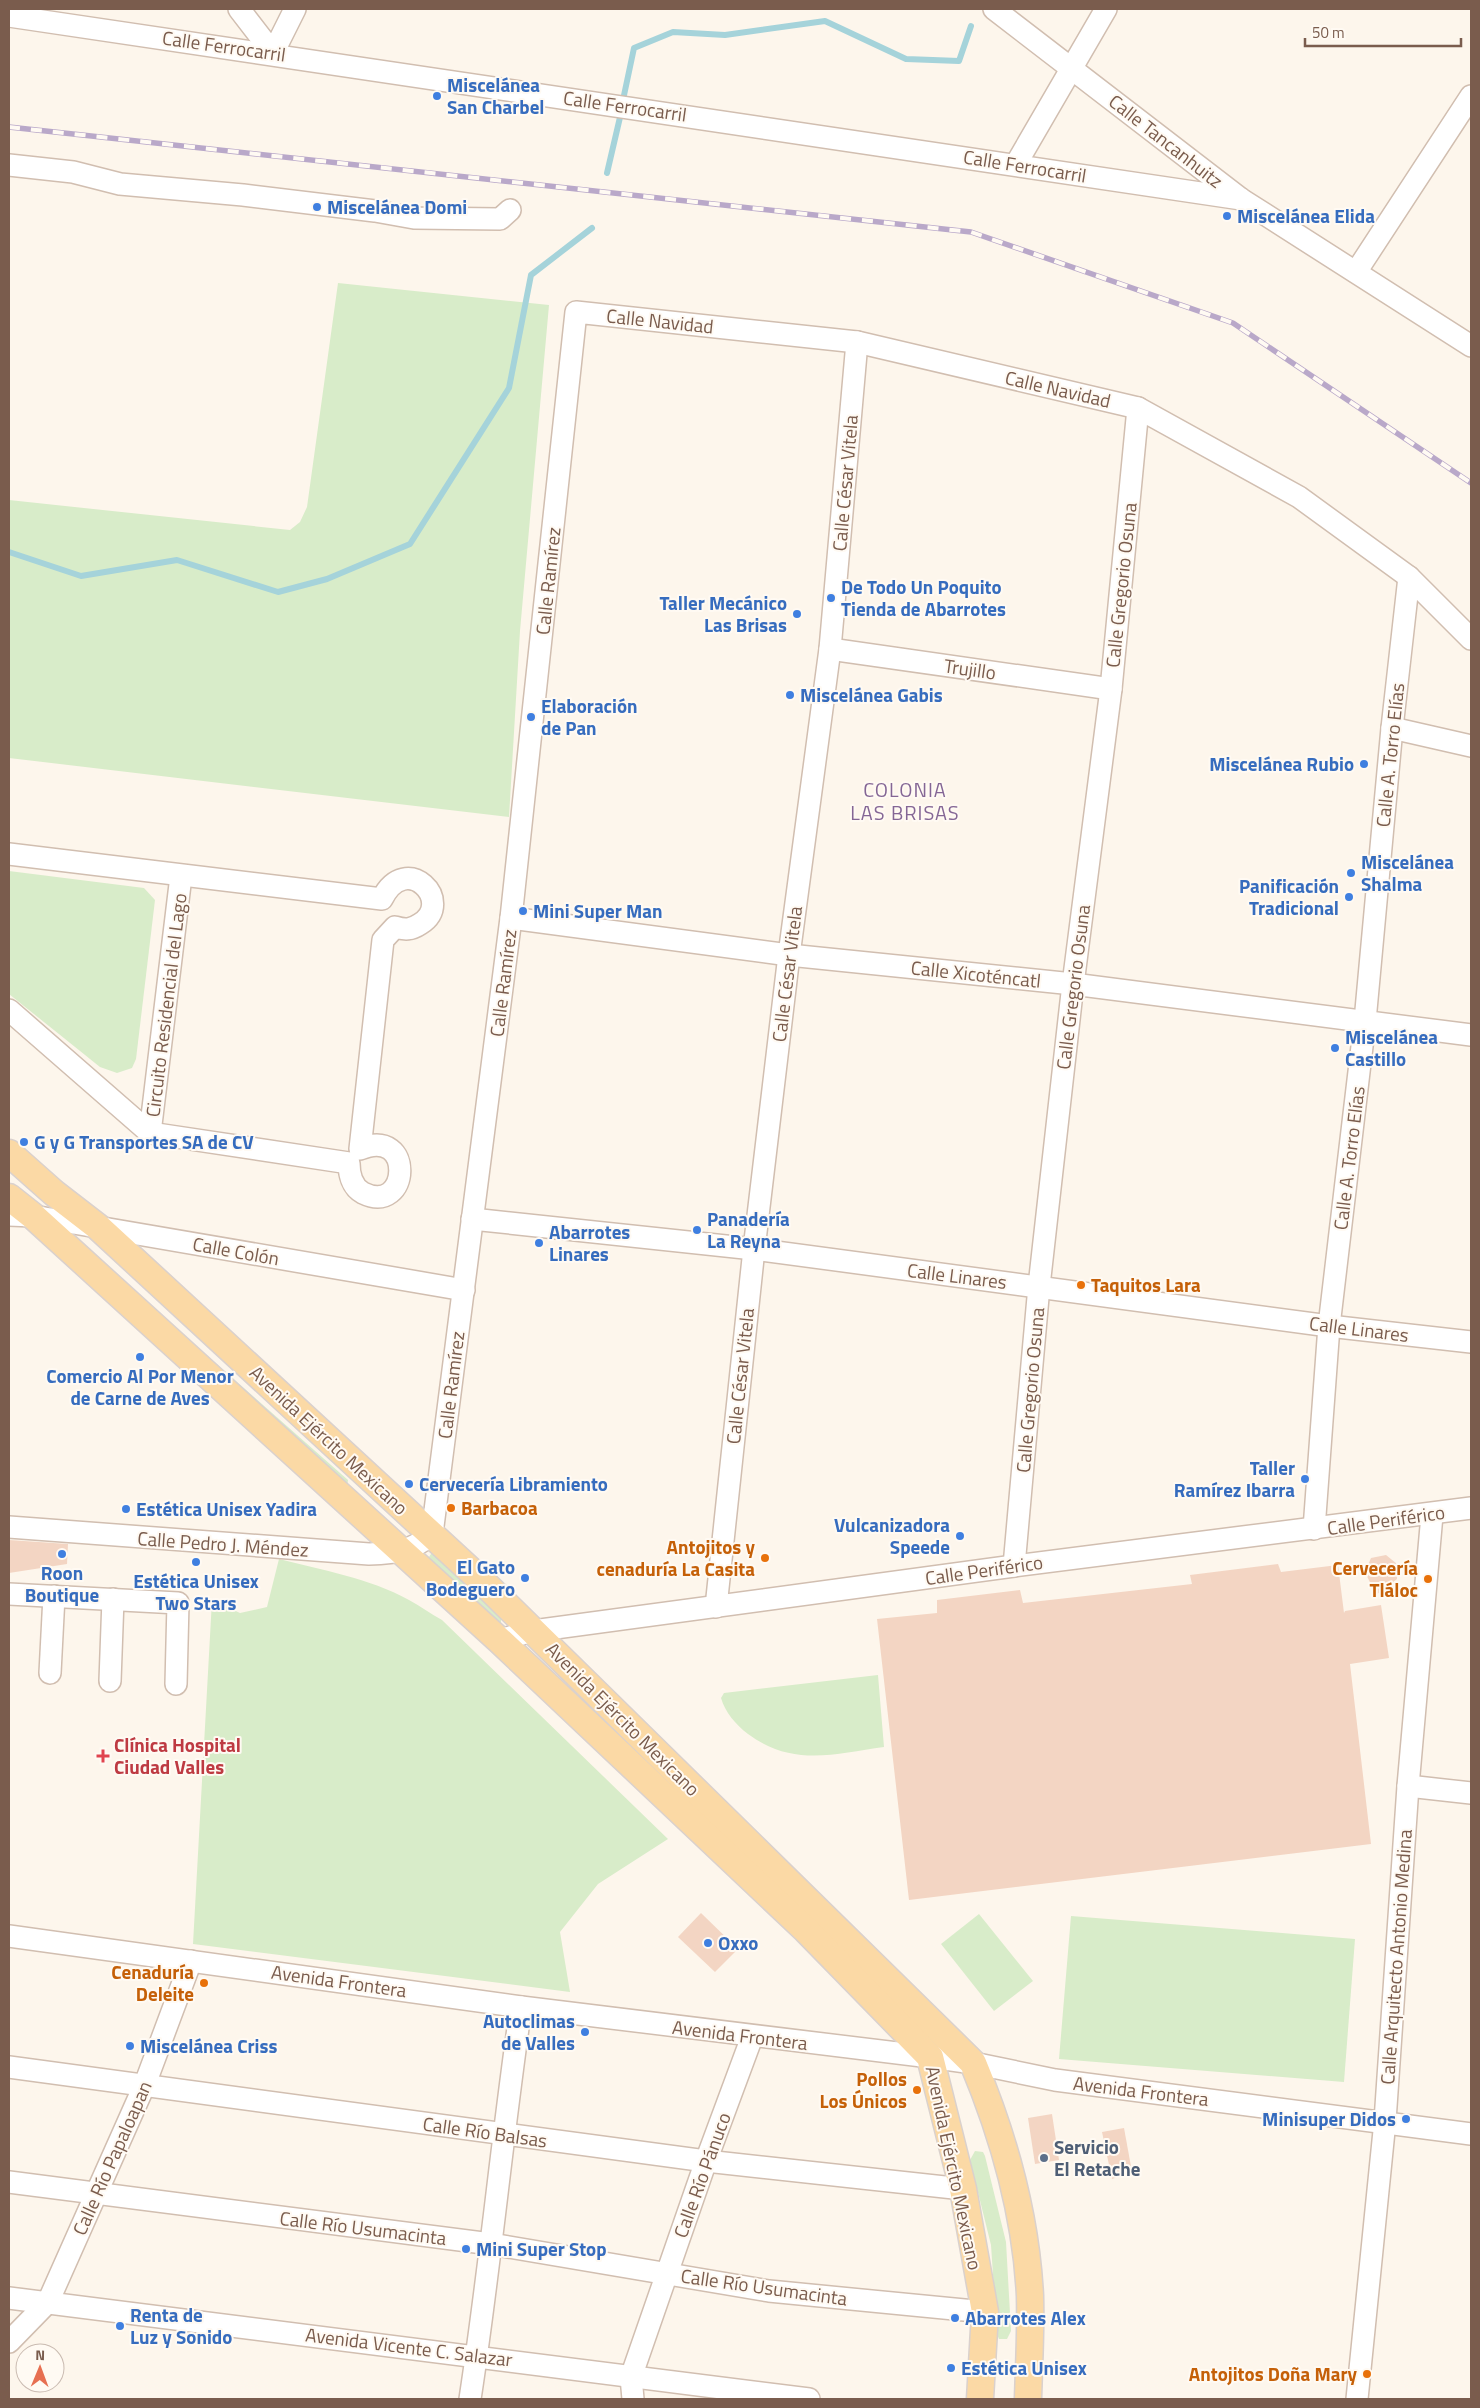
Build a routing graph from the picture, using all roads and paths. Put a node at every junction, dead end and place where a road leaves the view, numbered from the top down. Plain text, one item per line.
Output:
1 (239, 9) edge
2 (295, 9) edge
3 (994, 9) edge
4 (1106, 9) edge
5 (9, 16) edge
6 (273, 53) junction
7 (1071, 68) junction
8 (1471, 96) edge
9 (1016, 164) junction
10 (9, 165) edge
11 (1241, 199) junction
12 (510, 210) dead end
13 (1356, 272) junction
14 (576, 312) joint
15 (858, 342) junction
16 (1471, 346) edge
17 (1138, 408) junction
18 (1409, 577) junction
19 (1471, 639) edge
20 (830, 649) junction
21 (1111, 689) junction
22 (1392, 728) junction
23 (1471, 746) edge
24 (9, 854) edge
25 (181, 876) junction
26 (511, 918) junction
27 (789, 955) junction
28 (1073, 984) junction
29 (9, 1010) edge
30 (1365, 1021) junction
31 (1471, 1035) edge
32 (150, 1133) junction
33 (9, 1153) edge
34 (9, 1197) edge
35 (21, 1216) edge
36 (472, 1218) junction
37 (98, 1227) junction
38 (754, 1249) junction
39 (1039, 1286) junction
40 (464, 1290) junction
41 (1329, 1326) junction
42 (1471, 1342) edge
43 (1471, 1508) edge
44 (1432, 1515) junction
45 (9, 1527) edge
46 (1314, 1530) junction
47 (432, 1534) junction
48 (401, 1553) junction
49 (1014, 1566) junction
50 (9, 1594) edge
51 (54, 1596) junction
52 (113, 1600) junction
53 (716, 1606) junction
54 (534, 1631) junction
55 (498, 1640) junction
56 (50, 1673) dead end
57 (110, 1681) dead end
58 (176, 1684) dead end
59 (1408, 1786) junction
60 (1471, 1793) edge
61 (9, 1936) edge
62 (191, 1961) junction
63 (521, 2007) junction
64 (752, 2037) junction
65 (930, 2057) junction
66 (974, 2063) junction
67 (9, 2067) edge
68 (145, 2084) junction
69 (1385, 2121) junction
70 (502, 2134) junction
71 (1471, 2134) edge
72 (706, 2161) junction
73 (9, 2182) edge
74 (962, 2189) junction
75 (97, 2194) junction
76 (491, 2244) junction
77 (667, 2273) junction
78 (9, 2298) edge
79 (48, 2302) junction
80 (985, 2312) junction
81 (9, 2342) edge
82 (477, 2356) junction
83 (631, 2377) junction
84 (470, 2399) edge
85 (633, 2399) edge
86 (809, 2399) edge
87 (980, 2399) edge
88 (1028, 2399) edge
89 (1357, 2399) edge

1 - 6 street
2 - 6 street
3 - 7 street, Calle Tancanhuitz
4 - 7 street
5 - 6 street, Calle Ferrocarril
6 - 9 street, Calle Ferrocarril
7 - 9 street
7 - 11 street, Calle Tancanhuitz
8 - 13 street
9 - 11 street, Calle Ferrocarril
10 - 12 street
11 - 13 street, Calle Tancanhuitz
13 - 16 street, Calle Tancanhuitz
14 - 15 street, Calle Navidad
14 - 26 street, Calle Ramírez
15 - 17 street, Calle Navidad
15 - 20 street, Calle César Vitela
17 - 18 street, Calle Navidad
17 - 21 street, Calle Gregorio Osuna
18 - 19 street, Calle Navidad
18 - 22 street, Calle A. Torro Elías
20 - 21 street, Trujillo
20 - 27 street, Calle César Vitela
21 - 28 street, Calle Gregorio Osuna
22 - 23 street
22 - 30 street, Calle A. Torro Elías
24 - 25 street, Circuito Residencial del Lago
25 - 32 street, Circuito Residencial del Lago
25 - 32 street, Circuito Residencial del Lago
26 - 27 street, Calle Xicoténcatl
26 - 36 street, Calle Ramírez
27 - 28 street, Calle Xicoténcatl
27 - 38 street, Calle César Vitela
28 - 30 street, Calle Xicoténcatl
28 - 39 street, Calle Gregorio Osuna
29 - 32 street, Circuito Residencial del Lago
30 - 31 street, Calle Xicoténcatl
30 - 41 street, Calle A. Torro Elías
33 - 37 main road, Avenida Ejército Mexicano
34 - 35 main road, Avenida Ejército Mexicano
35 - 37 street, Calle Colón
35 - 48 main road, Avenida Ejército Mexicano
36 - 38 street, Calle Linares
36 - 40 street, Calle Ramírez
37 - 40 street, Calle Colón
37 - 47 main road, Avenida Ejército Mexicano
38 - 39 street, Calle Linares
38 - 53 street, Calle César Vitela
39 - 41 street, Calle Linares
39 - 49 street, Calle Gregorio Osuna
40 - 47 street, Calle Ramírez
41 - 42 street, Calle Linares
41 - 46 street, Calle A. Torro Elías
43 - 44 street, Calle Periférico
44 - 46 street, Calle Periférico
44 - 59 street, Calle Arquitecto Antonio Medina
45 - 48 street, Calle Pedro J. Méndez
46 - 49 street, Calle Periférico
47 - 48 street, Calle Pedro J. Méndez
47 - 54 main road, Avenida Ejército Mexicano
48 - 55 main road, Avenida Ejército Mexicano
49 - 53 street, Calle Periférico
50 - 51 street
51 - 52 street
51 - 56 street
52 - 57 street
52 - 58 street
53 - 54 street, Calle Periférico
54 - 55 street, Calle Periférico
54 - 66 main road, Avenida Ejército Mexicano
55 - 65 main road, Avenida Ejército Mexicano
59 - 60 street
59 - 69 street, Calle Arquitecto Antonio Medina
61 - 62 street, Avenida Frontera
62 - 63 street, Avenida Frontera
62 - 68 street, Calle Río Papaloapan
63 - 64 street, Avenida Frontera
63 - 70 street
64 - 65 street, Avenida Frontera
64 - 72 street, Calle Río Pánuco
65 - 66 street, Avenida Frontera
65 - 74 main road, Avenida Ejército Mexicano
66 - 69 street, Avenida Frontera
66 - 88 main road, Avenida Ejército Mexicano
67 - 68 street, Calle Río Balsas
68 - 70 street, Calle Río Balsas
68 - 75 street, Calle Río Papaloapan
69 - 71 street, Avenida Frontera
69 - 89 street, Calle Arquitecto Antonio Medina
70 - 72 street, Calle Río Balsas
70 - 76 street
72 - 74 street, Calle Río Balsas
72 - 77 street, Calle Río Pánuco
73 - 75 street, Calle Río Usumacinta
74 - 80 main road, Avenida Ejército Mexicano
75 - 76 street, Calle Río Usumacinta
75 - 79 street, Calle Río Papaloapan
76 - 77 street, Calle Río Usumacinta
76 - 82 street
77 - 80 street, Calle Río Usumacinta
77 - 83 street, Calle Río Pánuco
78 - 79 street, Avenida Vicente C. Salazar
79 - 81 street, Calle Río Papaloapan
79 - 82 street, Avenida Vicente C. Salazar
80 - 87 main road, Avenida Ejército Mexicano
82 - 83 street, Avenida Vicente C. Salazar
82 - 84 street
83 - 85 street, Calle Río Pánuco
83 - 86 street, Avenida Vicente C. Salazar

